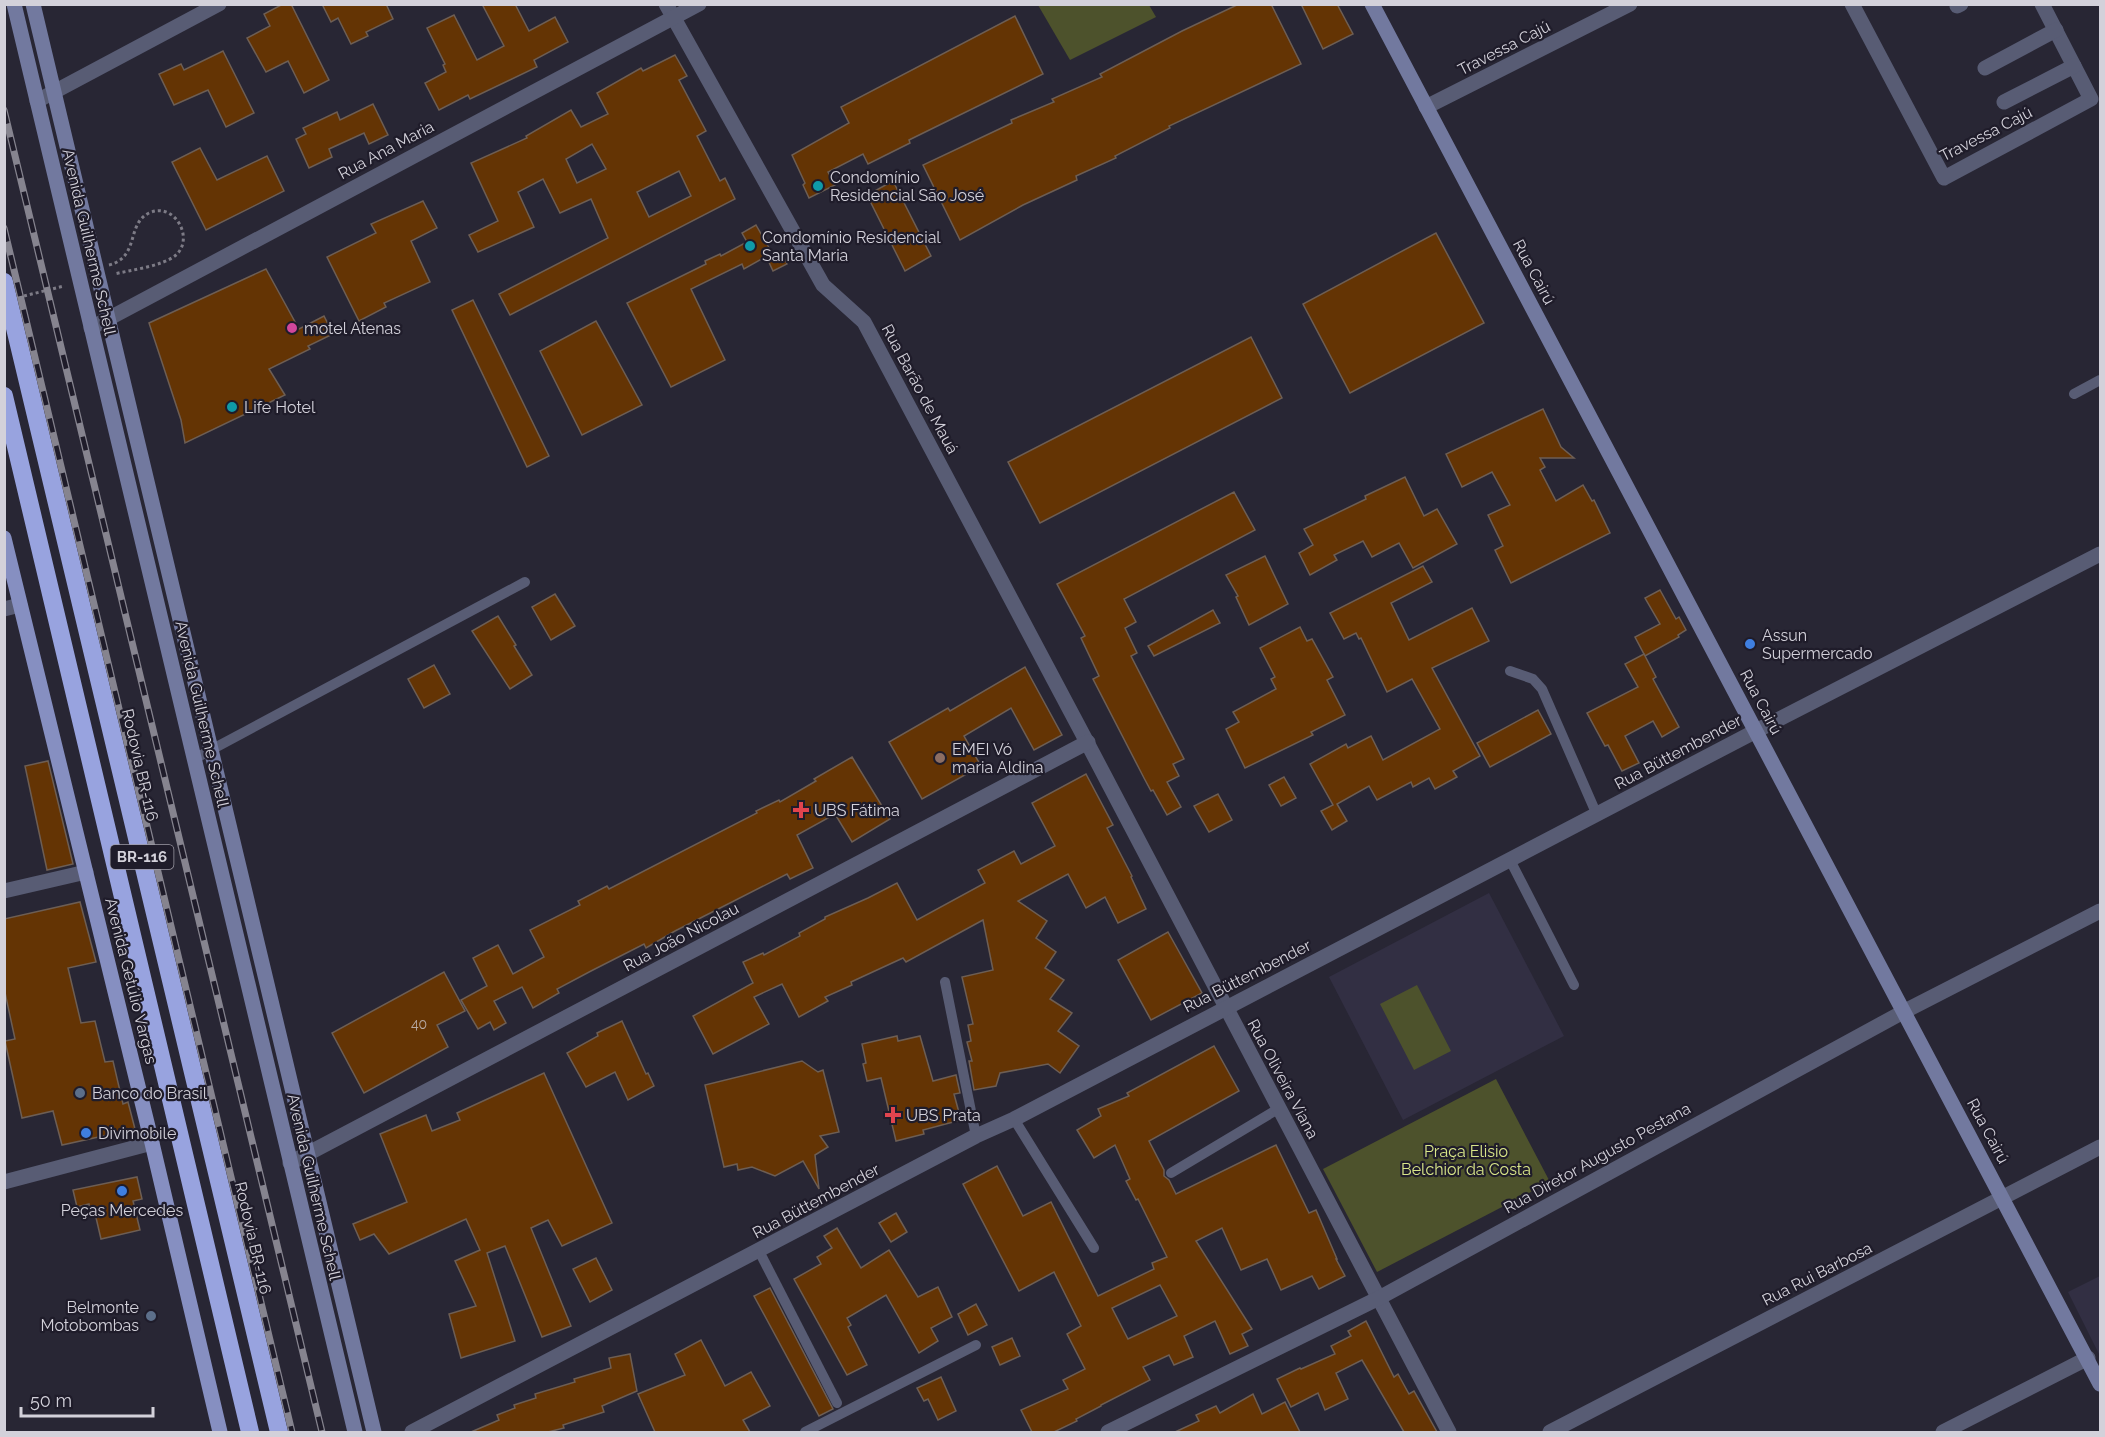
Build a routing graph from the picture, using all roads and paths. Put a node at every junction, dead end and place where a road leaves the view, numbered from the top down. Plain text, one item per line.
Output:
1 (14, 4) edge
2 (33, 4) edge
3 (219, 4) edge
4 (699, 4) edge
5 (1372, 4) edge
6 (1629, 4) edge
7 (1852, 4) edge
8 (2042, 4) edge
9 (669, 11) edge
10 (2056, 30) junction
11 (2074, 66) junction
12 (1985, 68) dead end
13 (54, 93) junction
14 (37, 101) junction
15 (2004, 102) dead end
16 (1426, 107) junction
17 (102, 272) junction
18 (4, 282) edge
19 (73, 284) dead end
20 (16, 298) dead end
21 (108, 320) junction
22 (91, 328) junction
23 (2100, 380) edge
24 (2074, 394) dead end
25 (4, 396) edge
26 (4, 538) edge
27 (2100, 554) edge
28 (525, 582) dead end
29 (20, 605) junction
30 (4, 609) edge
31 (1510, 671) dead end
32 (1756, 731) junction
33 (1088, 742) junction
34 (211, 750) junction
35 (194, 759) junction
36 (1597, 815) junction
37 (1510, 860) junction
38 (86, 872) junction
39 (4, 891) edge
40 (2100, 911) edge
41 (945, 982) dead end
42 (1574, 985) dead end
43 (1225, 1007) junction
44 (1905, 1011) junction
45 (280, 1040) junction
46 (262, 1044) junction
47 (1278, 1108) junction
48 (1014, 1119) junction
49 (976, 1136) junction
50 (152, 1143) junction
51 (2100, 1148) edge
52 (308, 1156) junction
53 (290, 1163) junction
54 (1171, 1173) dead end
55 (4, 1182) edge
56 (2003, 1197) junction
57 (1094, 1248) dead end
58 (759, 1251) junction
59 (1379, 1298) junction
60 (976, 1345) dead end
61 (2088, 1358) junction
62 (2100, 1384) edge
63 (837, 1403) dead end
64 (220, 1432) edge
65 (250, 1432) edge
66 (279, 1432) edge
67 (354, 1432) edge
68 (374, 1432) edge
69 (412, 1432) edge
70 (805, 1432) edge
71 (1108, 1432) edge
72 (1449, 1432) edge
73 (1550, 1432) edge
74 (1943, 1432) edge

1 - 14 main road, Avenida Guilherme Schell
2 - 13 main road, Avenida Guilherme Schell
3 - 13 street
4 - 9 street, Rua Ana Maria
5 - 16 main road, Rua Cairú
6 - 16 street, Travessa Cajú
7 - 11 street, Travessa Cajú
8 - 10 street, Travessa Cajú
9 - 21 street, Rua Ana Maria
9 - 33 street, Rua Barão de Mauá
10 - 11 street, Travessa Cajú
10 - 12 street
11 - 15 street
13 - 14 street
13 - 17 main road, Avenida Guilherme Schell
14 - 22 main road, Avenida Guilherme Schell
16 - 32 main road, Rua Cairú
17 - 17 path
17 - 21 main road, Avenida Guilherme Schell
18 - 66 highway, Rodovia BR-116 / BR-116
19 - 20 path
21 - 22 street, Rua Ana Maria
21 - 34 main road, Avenida Guilherme Schell
22 - 35 main road, Avenida Guilherme Schell
23 - 24 lane
25 - 65 highway, BR-116
26 - 29 main road, Avenida Getúlio Vargas
27 - 32 street, Rua Büttembender
28 - 34 lane
29 - 30 street
29 - 38 main road, Avenida Getúlio Vargas
31 - 36 lane
32 - 36 street, Rua Büttembender
32 - 44 main road, Rua Cairú
33 - 43 street, Rua Oliveira Viana
33 - 52 street, Rua João Nicolau
34 - 35 lane
34 - 45 main road, Avenida Guilherme Schell
35 - 46 main road, Avenida Guilherme Schell
36 - 37 street, Rua Büttembender
37 - 42 lane
37 - 43 street, Rua Büttembender
38 - 39 street
38 - 50 main road, Avenida Getúlio Vargas
40 - 44 street, Rua Diretor Augusto Pestana
41 - 49 lane
43 - 47 street, Rua Oliveira Viana
43 - 48 street, Rua Büttembender
44 - 56 main road, Rua Cairú
44 - 59 street, Rua Diretor Augusto Pestana
45 - 46 main road
45 - 52 main road, Avenida Guilherme Schell
46 - 53 main road, Avenida Guilherme Schell
47 - 54 lane
47 - 59 street, Rua Oliveira Viana
48 - 49 street, Rua Büttembender
48 - 57 lane
49 - 58 street, Rua Büttembender
50 - 55 street
50 - 64 main road, Avenida Getúlio Vargas
51 - 56 street, Rua Rui Barbosa
52 - 53 street, Rua João Nicolau
52 - 68 main road, Avenida Guilherme Schell
53 - 67 main road, Avenida Guilherme Schell
56 - 61 main road, Rua Cairú
56 - 73 street, Rua Rui Barbosa
58 - 63 lane
58 - 69 street, Rua Büttembender
59 - 71 street, Rua Diretor Augusto Pestana
59 - 72 street, Rua Oliveira Viana
60 - 70 lane
61 - 62 main road, Rua Cairú
61 - 74 street

